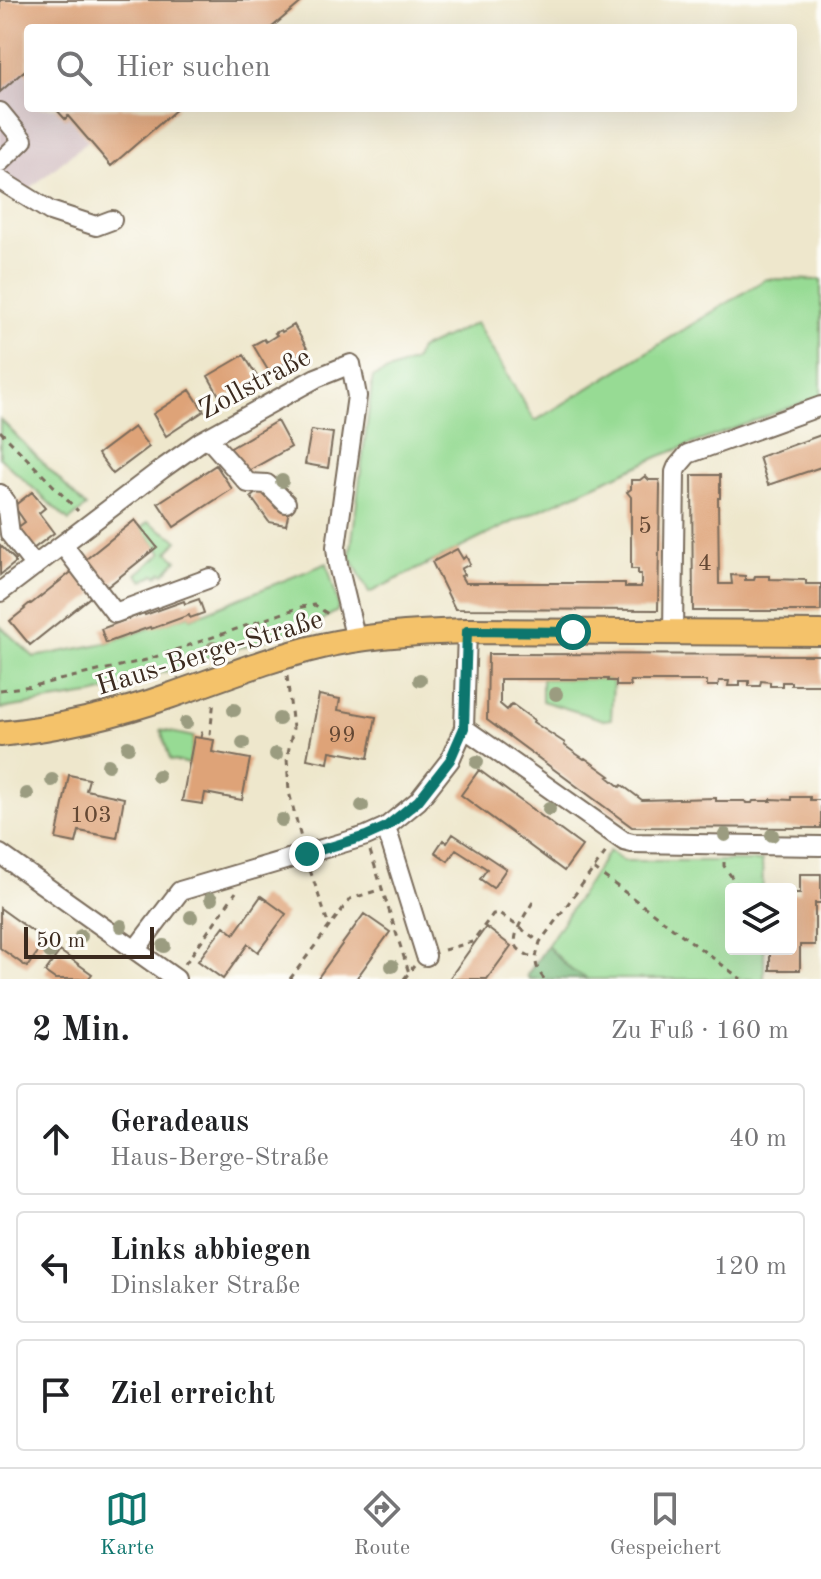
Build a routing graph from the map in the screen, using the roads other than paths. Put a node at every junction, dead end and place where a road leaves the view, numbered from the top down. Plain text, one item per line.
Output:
1 (0, 112) edge
2 (0, 162) edge
3 (0, 180) edge
4 (112, 220) dead end
5 (821, 406) edge
6 (208, 438) junction
7 (0, 494) edge
8 (286, 503) dead end
9 (63, 545) junction
10 (35, 566) junction
11 (210, 578) dead end
12 (0, 592) edge
13 (354, 629) junction
14 (467, 631) junction
15 (673, 633) junction
16 (821, 633) edge
17 (464, 728) junction
18 (0, 734) edge
19 (386, 827) junction
20 (821, 846) edge
21 (0, 854) edge
22 (136, 949) junction
23 (426, 956) road end
24 (179, 973) edge

1 - 2 street
3 - 4 street
5 - 15 street
6 - 8 street
6 - 9 street, Zollstraße
6 - 13 street, Zollstraße
7 - 10 street
9 - 10 street, Zollstraße
9 - 11 street
10 - 12 street, Zollstraße
13 - 14 main road, Haus-Berge-Straße
13 - 18 main road, Haus-Berge-Straße
14 - 15 main road, Haus-Berge-Straße
14 - 17 street
15 - 16 main road, Haus-Berge-Straße
17 - 19 street
17 - 20 street
19 - 22 street
19 - 23 street
21 - 22 street
22 - 24 street

